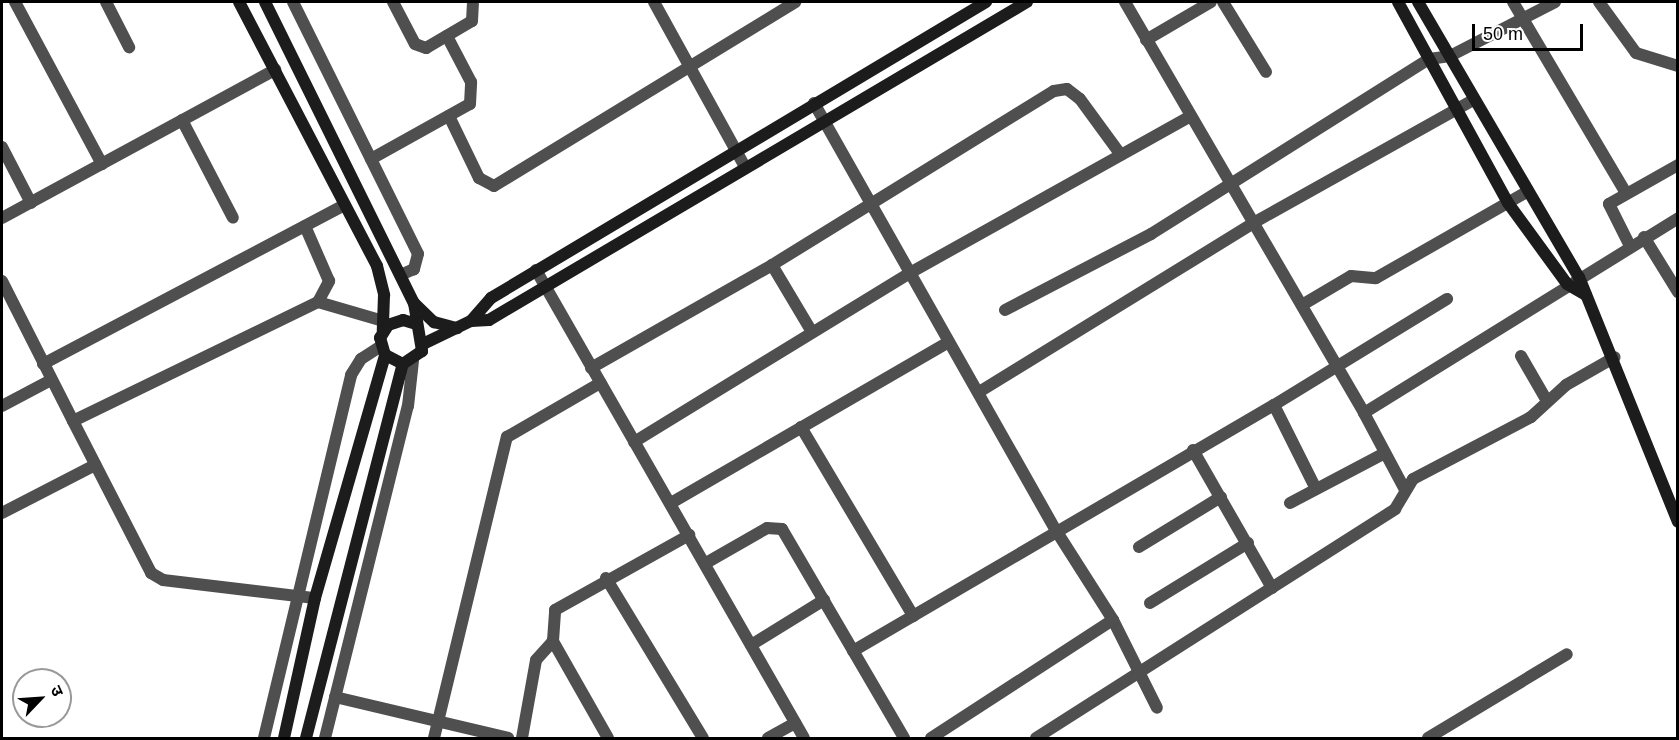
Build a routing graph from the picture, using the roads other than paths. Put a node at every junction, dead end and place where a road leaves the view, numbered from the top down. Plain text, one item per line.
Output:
1 (15, 2) edge
2 (106, 2) edge
3 (239, 2) edge
4 (265, 2) edge
5 (293, 2) edge
6 (393, 2) edge
7 (473, 2) edge
8 (654, 2) edge
9 (795, 2) edge
10 (986, 2) edge
11 (1027, 2) edge
12 (1125, 2) edge
13 (1211, 2) edge
14 (1223, 2) edge
15 (1398, 2) edge
16 (1418, 2) edge
17 (1513, 2) edge
18 (1555, 2) edge
19 (1599, 2) edge
20 (1522, 18) junction
21 (447, 36) junction
22 (1146, 40) junction
23 (129, 47) dead end
24 (1450, 56) junction
25 (1429, 59) junction
26 (688, 63) junction
27 (1677, 66) edge
28 (274, 70) junction
29 (1266, 72) dead end
30 (1473, 100) junction
31 (814, 104) junction
32 (1457, 109) junction
33 (449, 116) junction
34 (1191, 116) junction
35 (182, 120) junction
36 (823, 121) junction
37 (2, 147) edge
38 (735, 149) junction
39 (1121, 155) junction
40 (371, 159) junction
41 (102, 164) junction
42 (1677, 165) edge
43 (745, 167) junction
44 (1231, 184) junction
45 (1626, 193) junction
46 (1525, 194) junction
47 (31, 203) junction
48 (1508, 203) junction
49 (344, 205) junction
50 (872, 208) junction
51 (2, 218) edge
52 (233, 218) dead end
53 (1677, 218) edge
54 (1255, 222) junction
55 (305, 226) junction
56 (1644, 237) junction
57 (1630, 246) junction
58 (772, 265) junction
59 (536, 270) junction
60 (403, 274) junction
61 (908, 274) junction
62 (1579, 277) junction
63 (2, 281) edge
64 (1568, 284) junction
65 (544, 285) junction
66 (1677, 292) edge
67 (1586, 295) junction
68 (1447, 299) dead end
69 (318, 302) junction
70 (414, 303) junction
71 (1302, 305) junction
72 (1005, 310) dead end
73 (471, 321) junction
74 (416, 324) junction
75 (383, 326) junction
76 (457, 328) junction
77 (812, 332) junction
78 (424, 342) junction
79 (947, 343) junction
80 (383, 351) junction
81 (1521, 356) dead end
82 (1615, 357) junction
83 (408, 362) junction
84 (44, 364) junction
85 (1336, 365) junction
86 (591, 368) junction
87 (51, 380) junction
88 (600, 383) junction
89 (979, 392) junction
90 (1547, 401) junction
91 (1274, 405) junction
92 (2, 406) edge
93 (1364, 412) junction
94 (73, 421) junction
95 (801, 427) junction
96 (634, 442) junction
97 (1193, 450) junction
98 (1385, 453) junction
99 (95, 465) junction
100 (1404, 488) junction
101 (1316, 489) junction
102 (1221, 497) junction
103 (671, 503) junction
104 (1290, 503) dead end
105 (2, 513) edge
106 (1677, 522) edge
107 (1057, 532) junction
108 (689, 535) junction
109 (1248, 543) junction
110 (1139, 547) dead end
111 (706, 563) junction
112 (606, 578) junction
113 (1272, 588) junction
114 (297, 595) junction
115 (315, 598) junction
116 (824, 600) junction
117 (1150, 603) dead end
118 (913, 616) junction
119 (1113, 620) junction
120 (553, 641) junction
121 (751, 645) junction
122 (853, 651) junction
123 (1567, 654) dead end
124 (1140, 671) junction
125 (335, 697) junction
126 (1157, 708) dead end
127 (438, 720) junction
128 (795, 723) junction
129 (264, 738) edge
130 (284, 738) edge
131 (306, 738) edge
132 (325, 738) edge
133 (434, 738) edge
134 (508, 738) edge
135 (522, 738) edge
136 (608, 738) edge
137 (703, 738) edge
138 (768, 738) edge
139 (804, 738) edge
140 (904, 738) edge
141 (931, 738) edge
142 (1036, 738) edge
143 (1428, 738) edge

1 - 41 street
2 - 23 street
3 - 28 street
4 - 60 street
5 - 40 street
6 - 21 street
7 - 21 street
8 - 26 street
9 - 26 street
10 - 31 street
11 - 36 street
12 - 22 street
13 - 22 street
14 - 29 street
15 - 25 street
16 - 24 street
17 - 20 street
18 - 20 street
19 - 27 street
20 - 24 street
20 - 45 street
21 - 33 street
22 - 34 street
24 - 25 street
24 - 30 street
25 - 32 street
25 - 44 street
26 - 33 street
26 - 38 street
28 - 35 street
28 - 49 street
30 - 32 street
30 - 46 street
31 - 36 street
31 - 38 street
32 - 48 street
32 - 54 street
33 - 40 street
34 - 39 street
34 - 44 street
35 - 41 street
35 - 52 street
36 - 43 street
36 - 50 street
37 - 47 street
38 - 43 street
38 - 59 street
39 - 50 street
39 - 61 street
40 - 60 street
41 - 47 street
42 - 45 street
43 - 65 street
44 - 54 street
44 - 72 street
45 - 57 street
46 - 48 street
46 - 62 street
47 - 51 street
48 - 64 street
48 - 71 street
49 - 55 street
49 - 75 street
50 - 58 street
50 - 61 street
53 - 56 street
54 - 71 street
54 - 89 street
55 - 69 street
55 - 84 street
56 - 57 street
56 - 66 street
57 - 62 street
58 - 77 street
58 - 86 street
59 - 65 street
59 - 73 street
60 - 70 street
61 - 77 street
61 - 79 street
62 - 64 street
62 - 67 street
63 - 84 street
64 - 67 street
64 - 93 street
65 - 73 street
65 - 86 street
67 - 82 street
68 - 85 street
69 - 75 street
69 - 94 street
70 - 74 street
70 - 76 street
71 - 85 street
73 - 76 street
74 - 75 street
74 - 78 street
75 - 80 street
76 - 78 street
77 - 96 street
78 - 83 street
79 - 89 street
79 - 95 street
80 - 83 street
80 - 114 street
80 - 115 street
81 - 90 street
82 - 90 street
82 - 106 street
83 - 125 street
83 - 131 street
84 - 87 street
85 - 91 street
85 - 93 street
86 - 88 street
87 - 92 street
87 - 94 street
88 - 96 street
88 - 127 street
89 - 107 street
90 - 100 street
91 - 97 street
91 - 101 street
93 - 98 street
94 - 99 street
95 - 103 street
95 - 118 street
96 - 103 street
97 - 102 street
97 - 107 street
98 - 100 street
98 - 101 street
99 - 105 street
99 - 114 street
100 - 113 street
101 - 104 street
102 - 109 street
102 - 110 street
103 - 108 street
107 - 118 street
107 - 119 street
108 - 111 street
108 - 112 street
109 - 113 street
109 - 117 street
111 - 116 street
111 - 121 street
112 - 120 street
112 - 137 street
113 - 124 street
114 - 115 street
114 - 129 street
115 - 130 street
116 - 121 street
116 - 122 street
118 - 122 street
119 - 124 street
119 - 141 street
120 - 135 street
120 - 136 street
121 - 128 street
122 - 140 street
123 - 143 street
124 - 126 street
124 - 142 street
125 - 127 street
125 - 132 street
127 - 133 street
127 - 134 street
128 - 138 street
128 - 139 street

